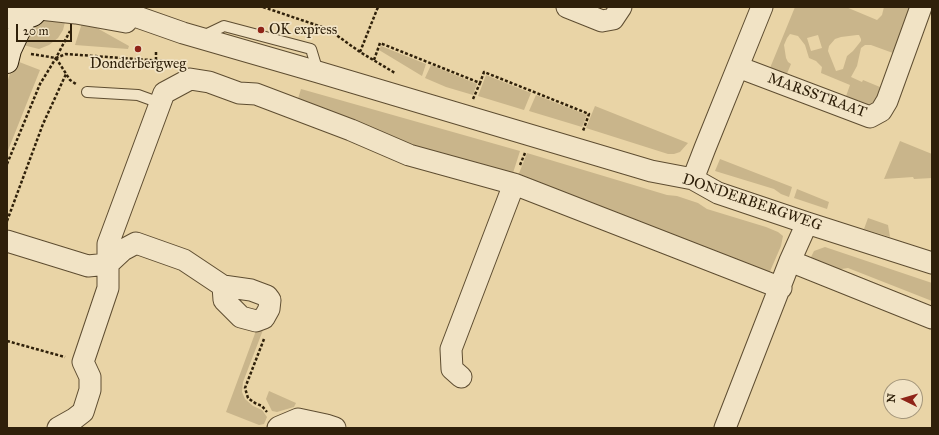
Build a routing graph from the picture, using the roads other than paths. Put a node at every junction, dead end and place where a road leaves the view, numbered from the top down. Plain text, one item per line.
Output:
1 (109, 7) edge
2 (567, 7) edge
3 (621, 7) edge
4 (762, 7) edge
5 (921, 7) edge
6 (28, 13) edge
7 (191, 36) junction
8 (9, 56) edge
9 (738, 67) junction
10 (87, 92) road end
11 (162, 98) junction
12 (693, 179) junction
13 (514, 184) junction
14 (117, 220) junction
15 (807, 223) junction
16 (7, 241) edge
17 (136, 243) junction
18 (790, 261) junction
19 (932, 263) edge
20 (108, 264) junction
21 (223, 286) junction
22 (780, 288) junction
23 (932, 318) edge
24 (461, 377) dead end
25 (278, 427) edge
26 (58, 428) edge
27 (335, 428) edge
28 (725, 428) edge

1 - 7 street, DONDERBERGWEG
2 - 3 street
4 - 9 street
5 - 9 street, MARSSTRAAT
6 - 7 street, DONDERBERGWEG
6 - 8 street
7 - 12 street, DONDERBERGWEG
9 - 12 street
10 - 11 lane
11 - 13 street
11 - 14 street
12 - 15 street, DONDERBERGWEG
13 - 22 street
13 - 24 street
14 - 17 street
14 - 20 street
15 - 18 street
15 - 19 street, DONDERBERGWEG
16 - 20 street
17 - 20 street
17 - 21 street
18 - 22 street
18 - 23 street
20 - 26 street
21 - 21 street
22 - 28 street
25 - 27 street

